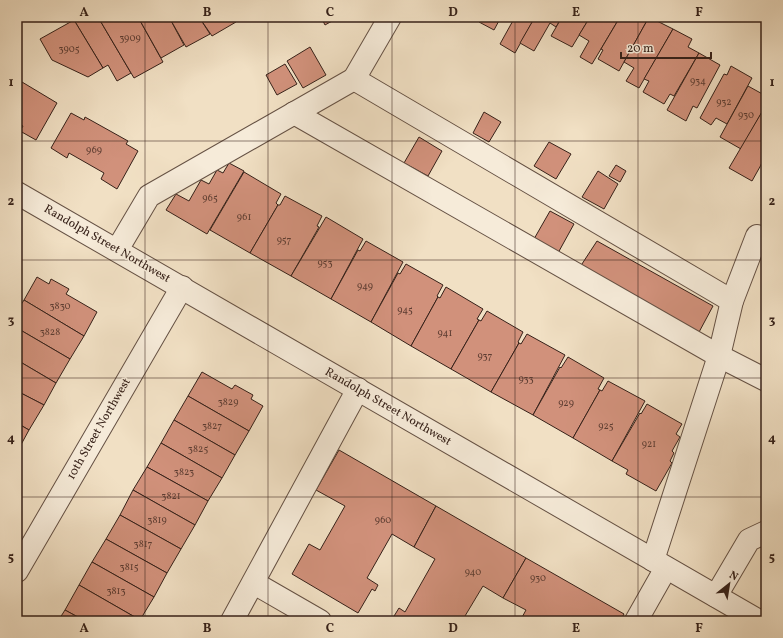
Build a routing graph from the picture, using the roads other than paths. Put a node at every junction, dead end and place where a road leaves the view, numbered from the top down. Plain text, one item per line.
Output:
1 (390, 17) edge
2 (354, 79) junction
3 (294, 113) junction
4 (17, 193) edge
5 (763, 233) edge
6 (117, 250) junction
7 (182, 287) junction
8 (732, 301) junction
9 (719, 356) junction
10 (766, 380) edge
11 (358, 389) junction
12 (766, 532) edge
13 (659, 564) junction
14 (17, 571) edge
15 (254, 583) junction
16 (716, 596) junction
17 (232, 621) edge
18 (320, 621) edge
19 (636, 621) edge
20 (758, 621) edge

1 - 2 street
2 - 3 street
2 - 8 street
3 - 6 street
3 - 9 street
4 - 6 street, Randolph Street Northwest
5 - 8 street
6 - 7 street, Randolph Street Northwest
7 - 11 street, Randolph Street Northwest
7 - 14 street, 10th Street Northwest
8 - 9 street
9 - 10 street
9 - 13 street
11 - 13 street, Randolph Street Northwest
11 - 15 street
12 - 16 street
13 - 16 street, Randolph Street Northwest
13 - 19 street
15 - 17 street
15 - 18 street
16 - 20 street, Randolph Street Northwest

